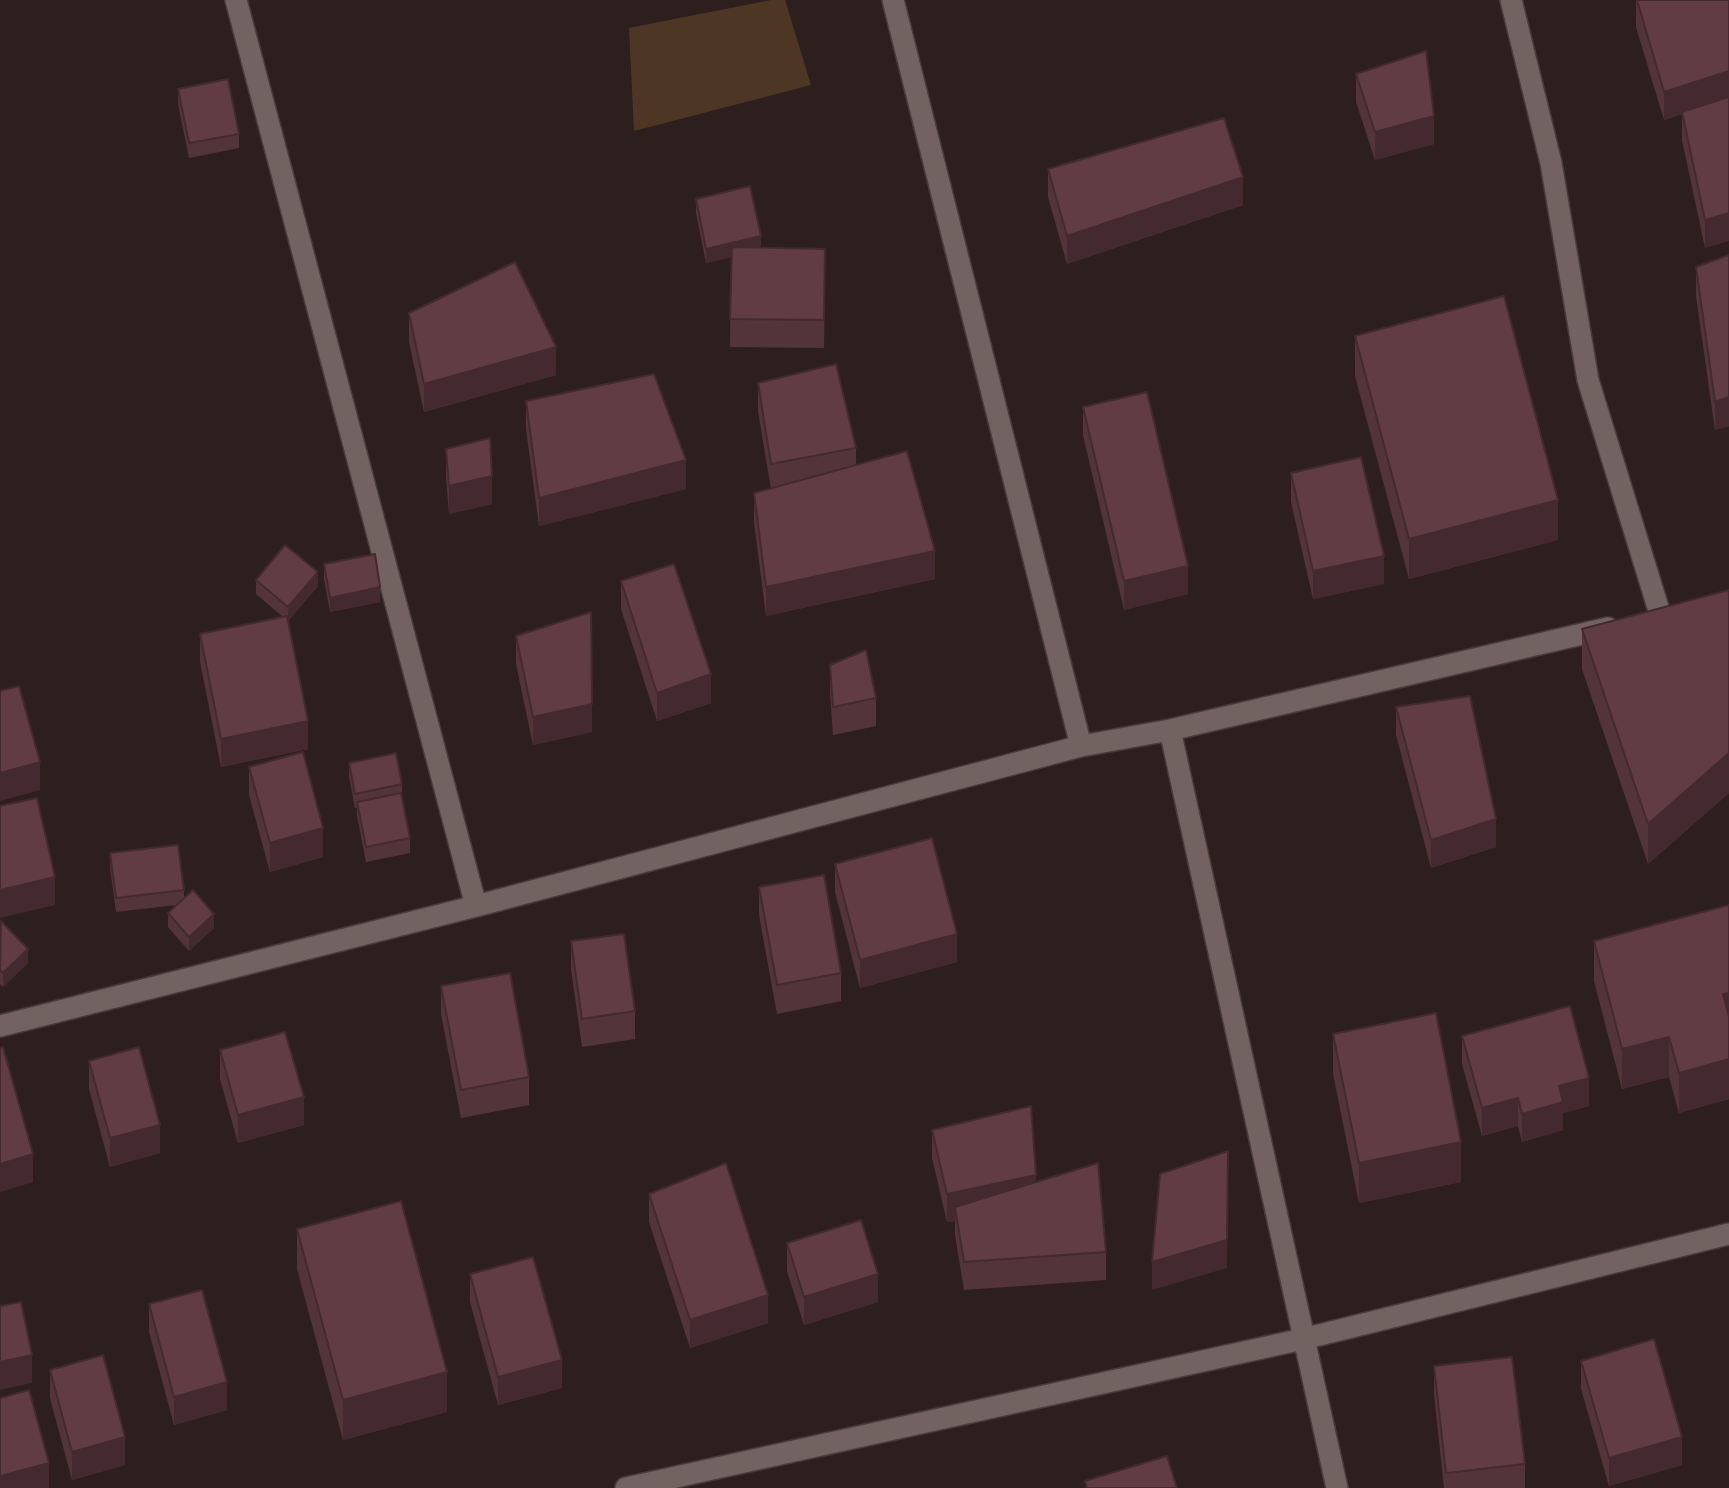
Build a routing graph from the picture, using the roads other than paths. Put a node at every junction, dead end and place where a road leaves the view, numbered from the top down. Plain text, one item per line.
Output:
1 (236, 0) edge
2 (893, 0) edge
3 (1511, 0) edge
4 (1683, 609) edge
5 (1660, 614) junction
6 (1170, 730) junction
7 (1081, 746) junction
8 (476, 906) junction
9 (0, 1026) edge
10 (1729, 1234) edge
11 (1303, 1339) junction
12 (626, 1488) edge
13 (1337, 1488) edge

1 - 8 street
2 - 7 street
3 - 5 street
4 - 5 street
5 - 6 street
6 - 7 street
6 - 11 street
7 - 8 street
8 - 9 street
10 - 11 street
11 - 12 street
11 - 13 street

